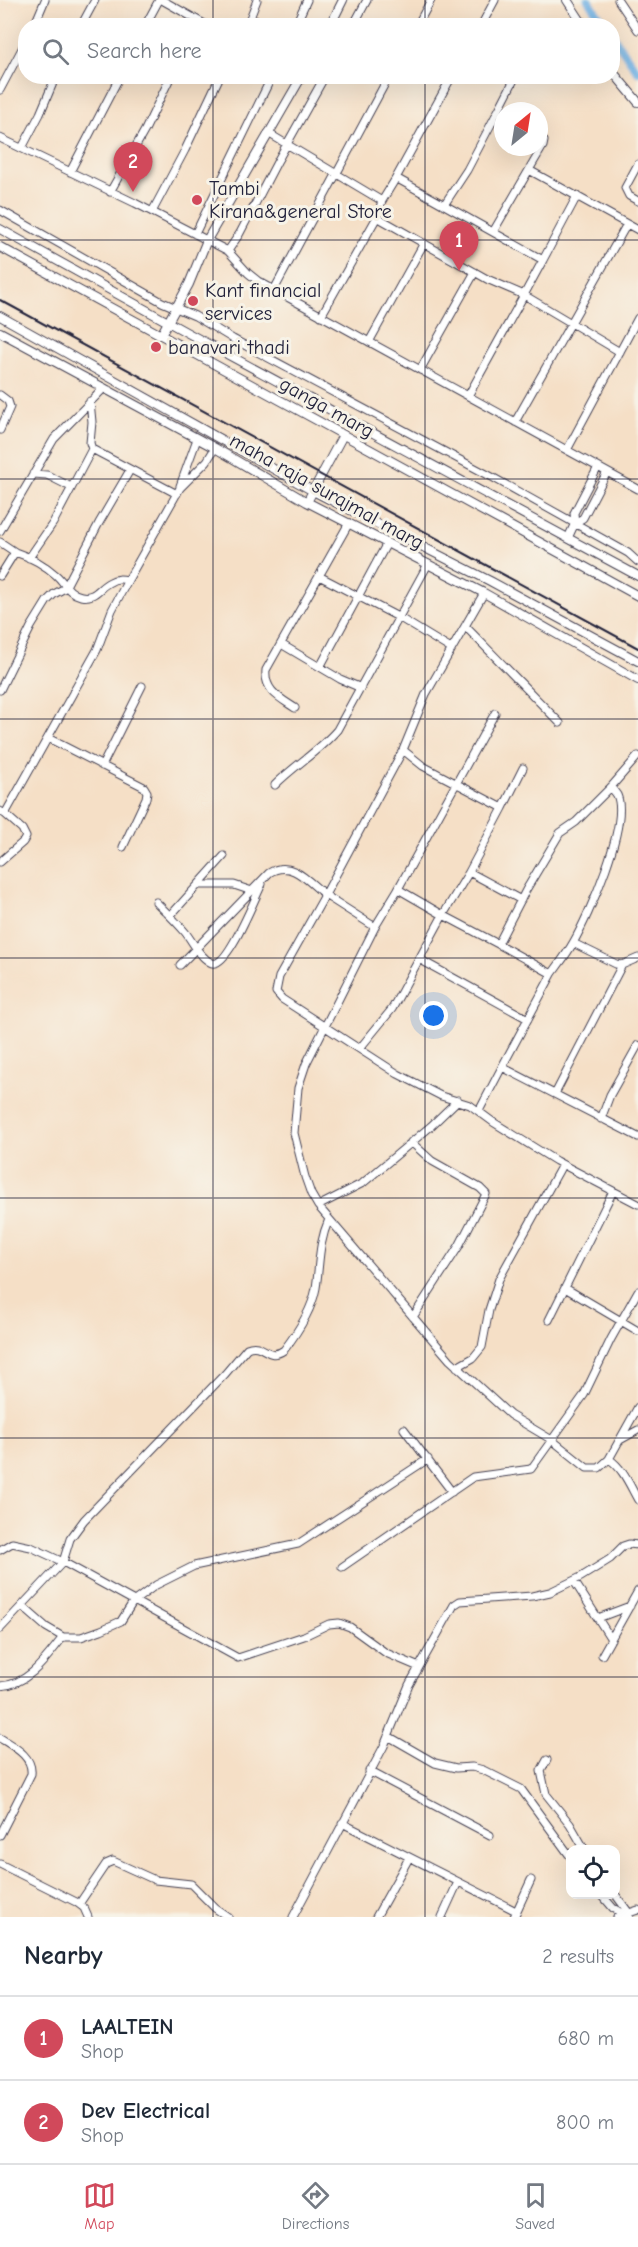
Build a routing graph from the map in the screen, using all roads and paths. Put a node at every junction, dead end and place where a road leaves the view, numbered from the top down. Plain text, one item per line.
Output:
1 (45, 0) edge
2 (95, 0) edge
3 (160, 0) edge
4 (257, 0) edge
5 (308, 0) edge
6 (343, 0) edge
7 (367, 0) edge
8 (431, 0) edge
9 (495, 0) edge
10 (567, 0) edge
11 (618, 0) edge
12 (37, 18) edge
13 (85, 18) edge
14 (150, 18) edge
15 (190, 18) edge
16 (250, 18) edge
17 (299, 18) edge
18 (334, 18) edge
19 (357, 18) edge
20 (421, 18) edge
21 (485, 18) edge
22 (579, 18) edge
23 (638, 30) edge
24 (18, 56) edge
25 (620, 80) edge
26 (53, 84) edge
27 (116, 84) edge
28 (167, 84) edge
29 (216, 84) edge
30 (268, 84) edge
31 (297, 84) edge
32 (320, 84) edge
33 (385, 84) edge
34 (448, 84) edge
35 (513, 84) edge
36 (0, 90) edge
37 (505, 102) edge
38 (638, 102) edge
39 (494, 124) edge
40 (268, 133) junction
41 (0, 138) edge
42 (286, 145) junction
43 (22, 148) junction
44 (537, 156) edge
45 (638, 164) edge
46 (529, 170) junction
47 (70, 172) junction
48 (336, 173) junction
49 (396, 178) junction
50 (110, 192) junction
51 (577, 196) junction
52 (382, 201) junction
53 (638, 201) edge
54 (444, 205) junction
55 (0, 210) edge
56 (152, 212) junction
57 (376, 217) junction
58 (627, 225) junction
59 (0, 229) edge
60 (638, 230) edge
61 (493, 232) junction
62 (195, 234) junction
63 (207, 240) junction
64 (424, 243) junction
65 (0, 247) edge
66 (228, 252) junction
67 (543, 260) junction
68 (475, 272) junction
69 (274, 290) junction
70 (524, 295) junction
71 (177, 308) junction
72 (0, 316) edge
73 (321, 316) junction
74 (638, 318) edge
75 (9, 321) junction
76 (169, 321) junction
77 (572, 322) junction
78 (1, 334) edge
79 (161, 335) junction
80 (369, 342) junction
81 (620, 352) junction
82 (420, 370) junction
83 (104, 388) junction
84 (0, 395) edge
85 (468, 396) junction
86 (90, 401) junction
87 (515, 422) junction
88 (0, 430) edge
89 (343, 435) junction
90 (197, 438) junction
91 (215, 448) junction
92 (92, 449) junction
93 (567, 450) junction
94 (598, 467) junction
95 (130, 470) junction
96 (607, 472) junction
97 (33, 474) junction
98 (638, 480) edge
99 (71, 487) junction
100 (636, 488) edge
101 (178, 491) junction
102 (313, 491) junction
103 (307, 502) junction
104 (349, 523) junction
105 (575, 523) junction
106 (0, 531) edge
107 (568, 538) junction
108 (0, 542) edge
109 (387, 543) junction
110 (15, 552) junction
111 (29, 558) junction
112 (638, 562) edge
113 (428, 564) junction
114 (0, 576) edge
115 (319, 576) junction
116 (638, 576) edge
117 (128, 580) junction
118 (490, 581) junction
119 (65, 588) junction
120 (484, 593) junction
121 (358, 596) junction
122 (638, 596) edge
123 (400, 618) junction
124 (466, 627) junction
125 (281, 644) junction
126 (451, 649) junction
127 (638, 661) edge
128 (320, 667) junction
129 (638, 680) edge
130 (142, 686) dead end
131 (362, 688) junction
132 (0, 690) edge
133 (295, 708) dead end
134 (495, 713) dead end
135 (560, 723) dead end
136 (48, 738) junction
137 (403, 750) junction
138 (638, 756) edge
139 (102, 766) junction
140 (523, 768) dead end
141 (456, 783) junction
142 (275, 785) dead end
143 (611, 788) junction
144 (503, 808) junction
145 (2, 812) edge
146 (123, 847) dead end
147 (224, 856) dead end
148 (0, 862) edge
149 (469, 872) junction
150 (265, 878) junction
151 (198, 885) junction
152 (398, 889) junction
153 (252, 891) junction
154 (325, 895) junction
155 (521, 900) junction
156 (156, 902) dead end
157 (443, 915) junction
158 (170, 916) junction
159 (375, 927) junction
160 (573, 943) junction
161 (498, 944) junction
162 (196, 949) junction
163 (638, 958) edge
164 (419, 959) junction
165 (180, 965) dead end
166 (622, 965) junction
167 (552, 974) junction
168 (528, 1019) junction
169 (326, 1026) junction
170 (638, 1045) edge
171 (360, 1048) junction
172 (502, 1067) junction
173 (555, 1094) junction
174 (458, 1100) junction
175 (479, 1111) junction
176 (601, 1119) junction
177 (638, 1137) edge
178 (411, 1142) junction
179 (562, 1164) junction
180 (613, 1191) junction
181 (638, 1204) edge
182 (318, 1206) junction
183 (329, 1219) junction
184 (565, 1288) junction
185 (638, 1291) edge
186 (413, 1317) junction
187 (549, 1320) dead end
188 (621, 1321) junction
189 (638, 1331) edge
190 (457, 1367) junction
191 (638, 1407) edge
192 (404, 1429) dead end
193 (638, 1430) edge
194 (552, 1440) junction
195 (618, 1441) junction
196 (428, 1459) junction
197 (609, 1459) junction
198 (452, 1492) junction
199 (637, 1496) edge
200 (638, 1545) edge
201 (0, 1550) edge
202 (63, 1562) junction
203 (342, 1567) dead end
204 (574, 1581) junction
205 (638, 1591) edge
206 (133, 1602) junction
207 (22, 1606) junction
208 (630, 1606) junction
209 (598, 1618) junction
210 (0, 1629) edge
211 (63, 1637) junction
212 (611, 1639) junction
213 (602, 1655) dead end
214 (419, 1667) junction
215 (0, 1686) edge
216 (388, 1736) junction
217 (0, 1738) edge
218 (547, 1760) dead end
219 (369, 1771) junction
220 (342, 1823) junction
221 (0, 1835) edge
222 (490, 1835) dead end
223 (582, 1845) edge
224 (566, 1851) edge
225 (409, 1858) junction
226 (0, 1864) edge
227 (531, 1880) dead end
228 (458, 1882) junction
229 (605, 1899) edge
230 (617, 1899) edge
231 (78, 1904) junction
232 (638, 1910) edge
233 (515, 1914) edge
234 (625, 1916) edge
235 (88, 1917) edge
236 (228, 1917) edge
237 (292, 1917) edge
238 (376, 1917) edge
239 (442, 1917) edge

1 - 12 street
2 - 13 street
3 - 14 street
3 - 15 street
4 - 16 street
5 - 17 street
6 - 18 street
7 - 19 street
8 - 20 street
9 - 21 street
10 - 22 street
11 - 23 street
24 - 36 street
25 - 38 street
26 - 43 street
27 - 47 street
28 - 50 street
29 - 56 street
30 - 62 street
31 - 40 street
32 - 42 street
33 - 48 street
34 - 49 street
35 - 37 street
39 - 54 street
40 - 42 street
40 - 63 street
41 - 43 street
42 - 48 street
42 - 66 street
43 - 47 street
44 - 46 street
45 - 53 street
46 - 51 street
46 - 61 street
47 - 50 street
48 - 52 street
48 - 69 street
49 - 52 street
49 - 54 street
50 - 56 street
51 - 58 street
51 - 67 street
52 - 57 street
54 - 61 street
55 - 71 street
56 - 62 street
57 - 64 street
57 - 73 street
58 - 60 street
58 - 77 street
59 - 76 street, ganga marg
61 - 67 street
62 - 63 street
63 - 66 street
63 - 71 street
64 - 68 street
64 - 80 street
65 - 79 street, ganga marg
66 - 69 street
67 - 70 street
68 - 70 street
68 - 82 street
69 - 73 street
70 - 77 street
70 - 85 street
71 - 76 street
71 - 105 street
72 - 75 street, maha raja surajmal marg
73 - 80 street
74 - 81 street
75 - 78 street
75 - 102 street, maha raja surajmal marg
76 - 79 street
76 - 107 street, ganga marg
77 - 81 street
77 - 87 street
78 - 83 street, maha raja surajmal marg
79 - 89 street, ganga marg
80 - 82 street
81 - 93 street
82 - 85 street
83 - 86 street
83 - 90 street, maha raja surajmal marg
84 - 88 street
85 - 87 street
86 - 92 street
86 - 97 street
87 - 93 street
89 - 102 street
89 - 122 street, ganga marg
90 - 91 street, maha raja surajmal marg
90 - 101 street
91 - 101 street
91 - 103 street, maha raja surajmal marg
92 - 95 street
92 - 99 street
93 - 94 street
94 - 96 street
94 - 105 street
95 - 101 street
95 - 119 street
96 - 100 street
96 - 105 street
97 - 99 street
97 - 106 street
98 - 100 street
99 - 111 street
101 - 117 street
102 - 103 street
102 - 118 street, maha raja surajmal marg
103 - 104 street, maha raja surajmal marg
104 - 109 street, maha raja surajmal marg
104 - 115 street
105 - 107 street
105 - 112 street
107 - 116 street, ganga marg
108 - 110 street
109 - 113 street, maha raja surajmal marg
109 - 121 street
110 - 111 street
110 - 114 street
111 - 119 street
113 - 120 street, maha raja surajmal marg
113 - 123 street
115 - 121 street
115 - 125 street
117 - 119 street
117 - 136 street
118 - 120 street
118 - 127 street, maha raja surajmal marg
119 - 132 street
120 - 124 street
120 - 129 street, maha raja surajmal marg
121 - 123 street
121 - 128 street
123 - 126 street
123 - 131 street
124 - 126 street
124 - 135 street
125 - 128 street
125 - 133 street
126 - 137 street
128 - 131 street
130 - 139 street
131 - 142 street
134 - 141 street
136 - 139 street
136 - 145 street
137 - 141 street
137 - 154 street
138 - 143 street
139 - 146 street
140 - 144 street
141 - 144 street
141 - 152 street
143 - 155 street
143 - 160 street
144 - 149 street
145 - 148 street
147 - 151 street
149 - 155 street
149 - 157 street
150 - 153 street
150 - 154 street
150 - 162 street
151 - 153 street
151 - 158 street
152 - 157 street
152 - 159 street
153 - 162 street
154 - 159 street
154 - 169 street
155 - 161 street
156 - 158 street
157 - 161 street
157 - 164 street
158 - 162 street
159 - 169 street
160 - 166 street
160 - 167 street
161 - 167 street
162 - 165 street
163 - 166 street
164 - 168 street
164 - 171 street
166 - 173 street
167 - 168 street
168 - 172 street
169 - 171 street
169 - 182 street
170 - 176 street
171 - 174 street
172 - 173 street
172 - 175 street
173 - 176 street
174 - 175 street
174 - 178 street
175 - 179 street
176 - 177 street
178 - 182 street
178 - 186 street
179 - 180 street
179 - 190 street
180 - 181 street
180 - 184 street
182 - 183 street
183 - 186 street
183 - 202 street
184 - 187 street
184 - 188 street
185 - 188 street
186 - 190 street
188 - 189 street
188 - 194 street
190 - 194 street
191 - 195 street
192 - 196 street
193 - 195 street
194 - 197 street
194 - 198 street
195 - 197 street
196 - 198 street
196 - 206 street
197 - 199 street
198 - 203 street
200 - 204 street
201 - 202 street
202 - 206 street
202 - 207 street
204 - 209 street
204 - 214 street
205 - 208 street
206 - 211 street
206 - 214 street
207 - 210 street
207 - 211 street
208 - 209 street
208 - 212 street
209 - 212 street
211 - 215 street
212 - 213 street
214 - 216 street
216 - 219 street
216 - 224 street
217 - 221 street
218 - 223 street
219 - 220 street
219 - 222 street
220 - 225 street
220 - 237 street
225 - 228 street
225 - 238 street
226 - 231 street
227 - 233 street
228 - 233 street
228 - 239 street
229 - 234 street
230 - 234 street
231 - 235 street
231 - 236 street
232 - 234 street

